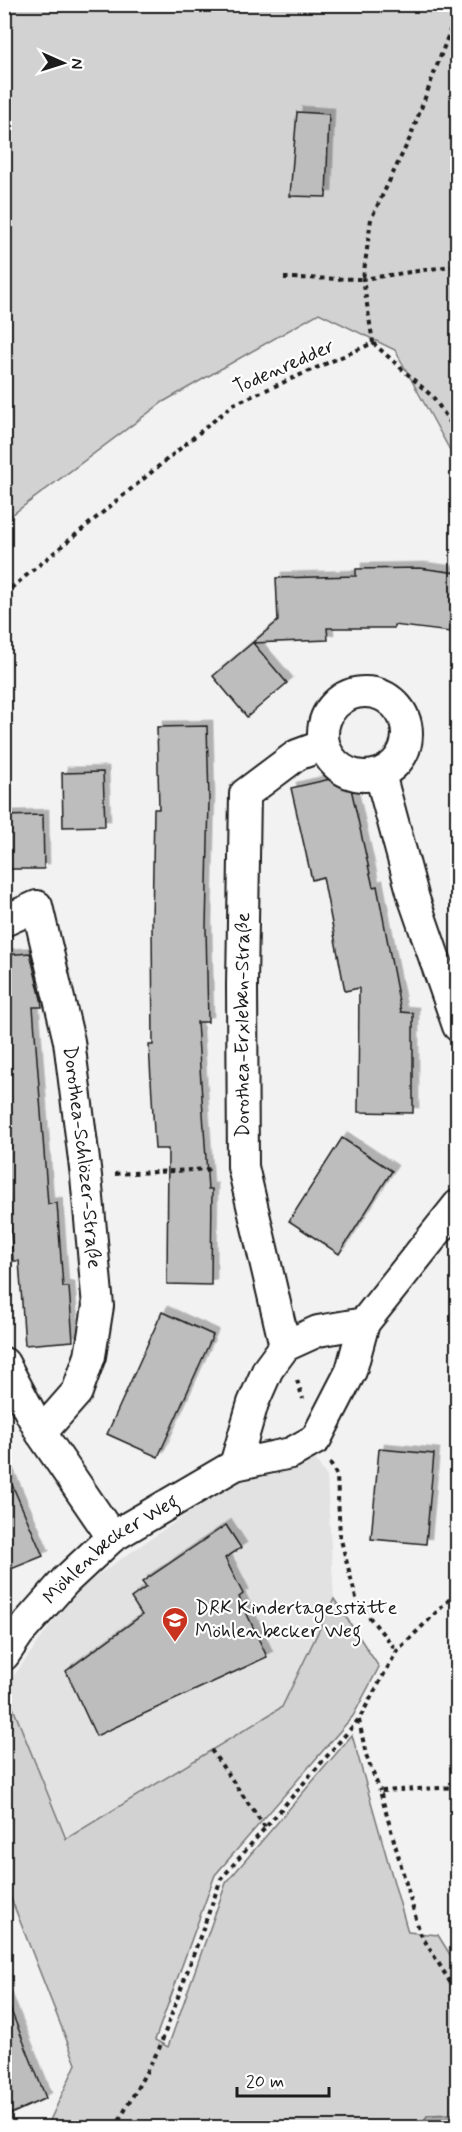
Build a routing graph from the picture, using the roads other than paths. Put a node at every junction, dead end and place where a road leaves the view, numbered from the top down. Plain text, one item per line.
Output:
1 (324, 745) junction
2 (380, 774) junction
3 (4, 921) edge
4 (458, 1026) edge
5 (458, 1205) edge
6 (364, 1323) junction
7 (285, 1346) junction
8 (4, 1363) edge
9 (41, 1433) junction
10 (235, 1465) junction
11 (112, 1537) junction
12 (4, 1656) edge

1 - 2 street
1 - 2 street
1 - 7 street, Dorothea-Erxleben-Straße
2 - 4 street
3 - 9 street, Dorothea-Schlözer-Straße
5 - 6 street
6 - 7 street
6 - 10 street, Möhlenbecker Weg
7 - 10 street
8 - 9 street
9 - 11 street
10 - 11 street, Möhlenbecker Weg
11 - 12 street, Möhlenbecker Weg

